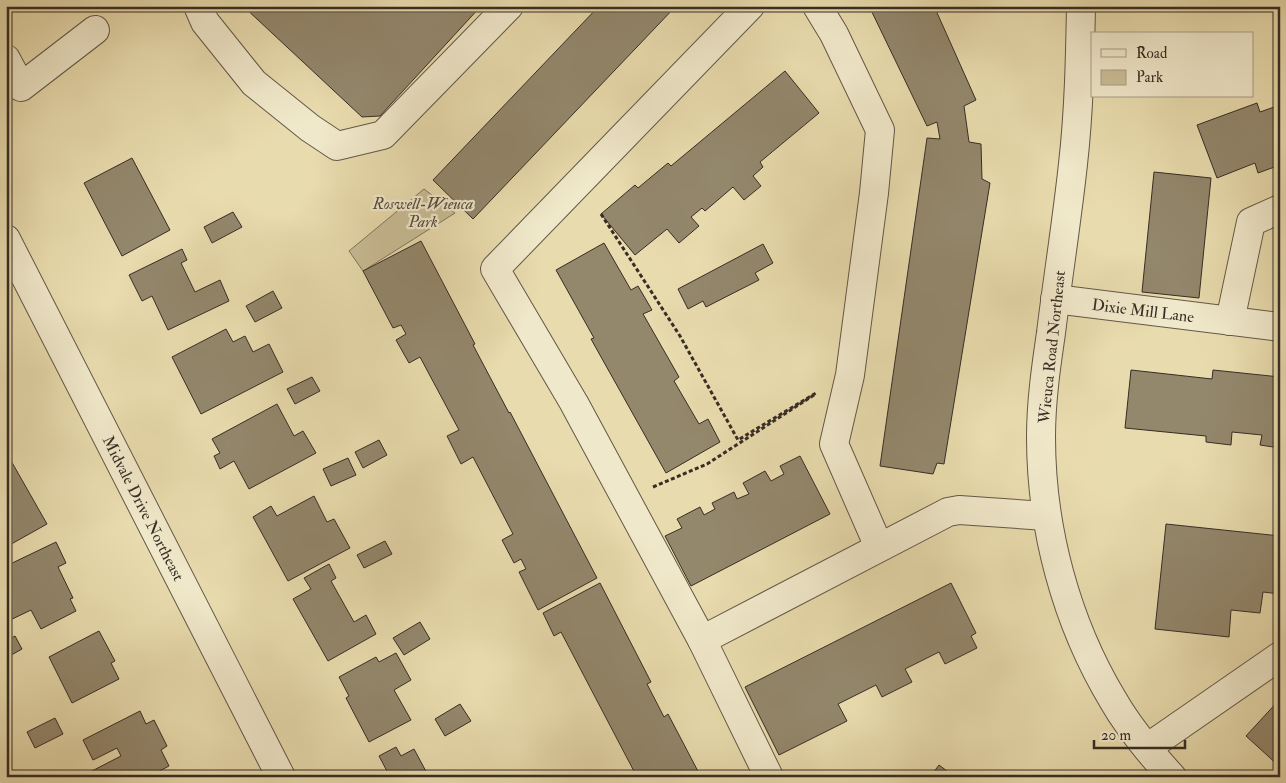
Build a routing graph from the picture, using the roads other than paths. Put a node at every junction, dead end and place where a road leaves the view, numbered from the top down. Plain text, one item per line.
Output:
1 (198, 6) edge
2 (509, 6) edge
3 (750, 6) edge
4 (817, 6) edge
5 (1081, 6) edge
6 (95, 30) dead end
7 (6, 59) edge
8 (1280, 209) edge
9 (9, 250) edge
10 (1055, 299) junction
11 (1230, 321) junction
12 (1280, 327) edge
13 (1046, 516) junction
14 (879, 548) junction
15 (702, 640) junction
16 (1280, 656) edge
17 (1147, 748) junction
18 (281, 777) edge
19 (769, 777) edge
20 (1172, 777) edge

1 - 2 street
3 - 15 street
4 - 14 street
5 - 10 street, Wieuca Road Northeast
6 - 7 street
8 - 11 street
9 - 18 street, Midvale Drive Northeast
10 - 11 street, Dixie Mill Lane
10 - 13 street, Wieuca Road Northeast
11 - 12 street, Dixie Mill Lane
13 - 14 street
13 - 17 street, Wieuca Road Northeast
14 - 15 street
15 - 19 street
16 - 17 street
17 - 20 street, Wieuca Road Northeast

